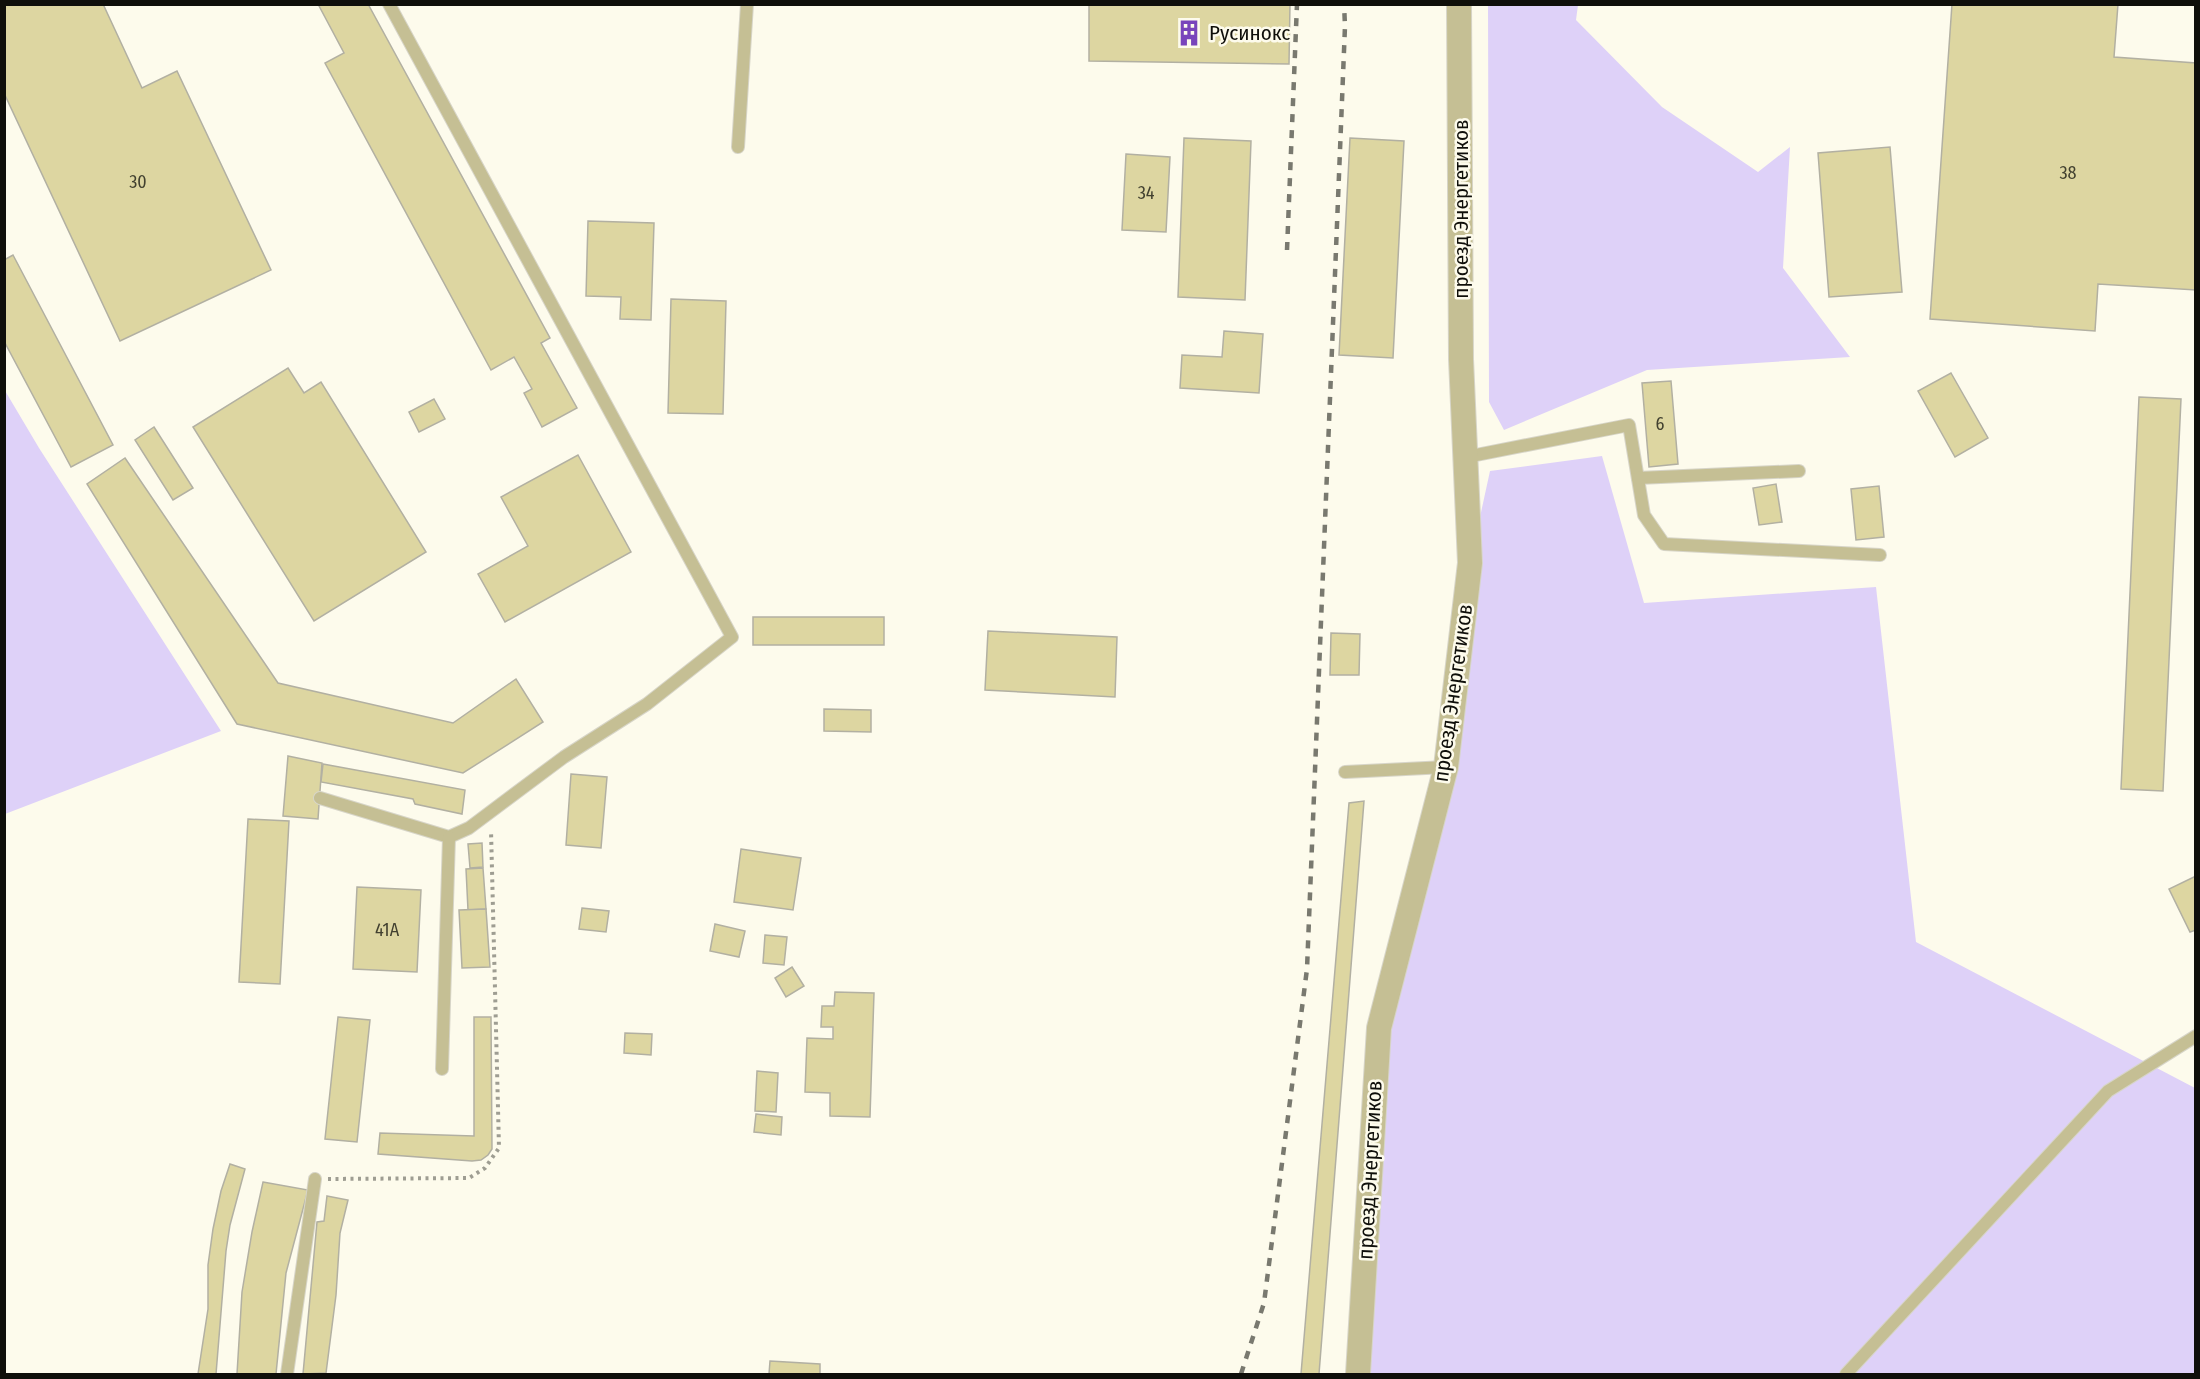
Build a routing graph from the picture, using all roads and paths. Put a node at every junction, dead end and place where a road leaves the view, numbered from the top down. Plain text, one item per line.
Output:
1 (389, 4) edge
2 (747, 4) edge
3 (1459, 4) edge
4 (738, 147) dead end
5 (1466, 457) junction
6 (1799, 471) dead end
7 (1638, 478) junction
8 (1880, 555) dead end
9 (1446, 767) junction
10 (1345, 772) dead end
11 (320, 798) dead end
12 (491, 811) junction
13 (449, 837) junction
14 (2196, 1036) edge
15 (442, 1069) dead end
16 (315, 1179) joint
17 (287, 1374) edge
18 (1358, 1374) edge
19 (1846, 1374) edge

1 - 12 lane
2 - 4 lane
3 - 5 street, проезд Энергетиков
5 - 7 lane
5 - 9 street, проезд Энергетиков
6 - 7 lane
7 - 8 lane
9 - 10 lane
9 - 18 street, проезд Энергетиков
11 - 13 lane
12 - 13 lane
12 - 16 path
13 - 15 lane
14 - 19 lane
16 - 17 lane

